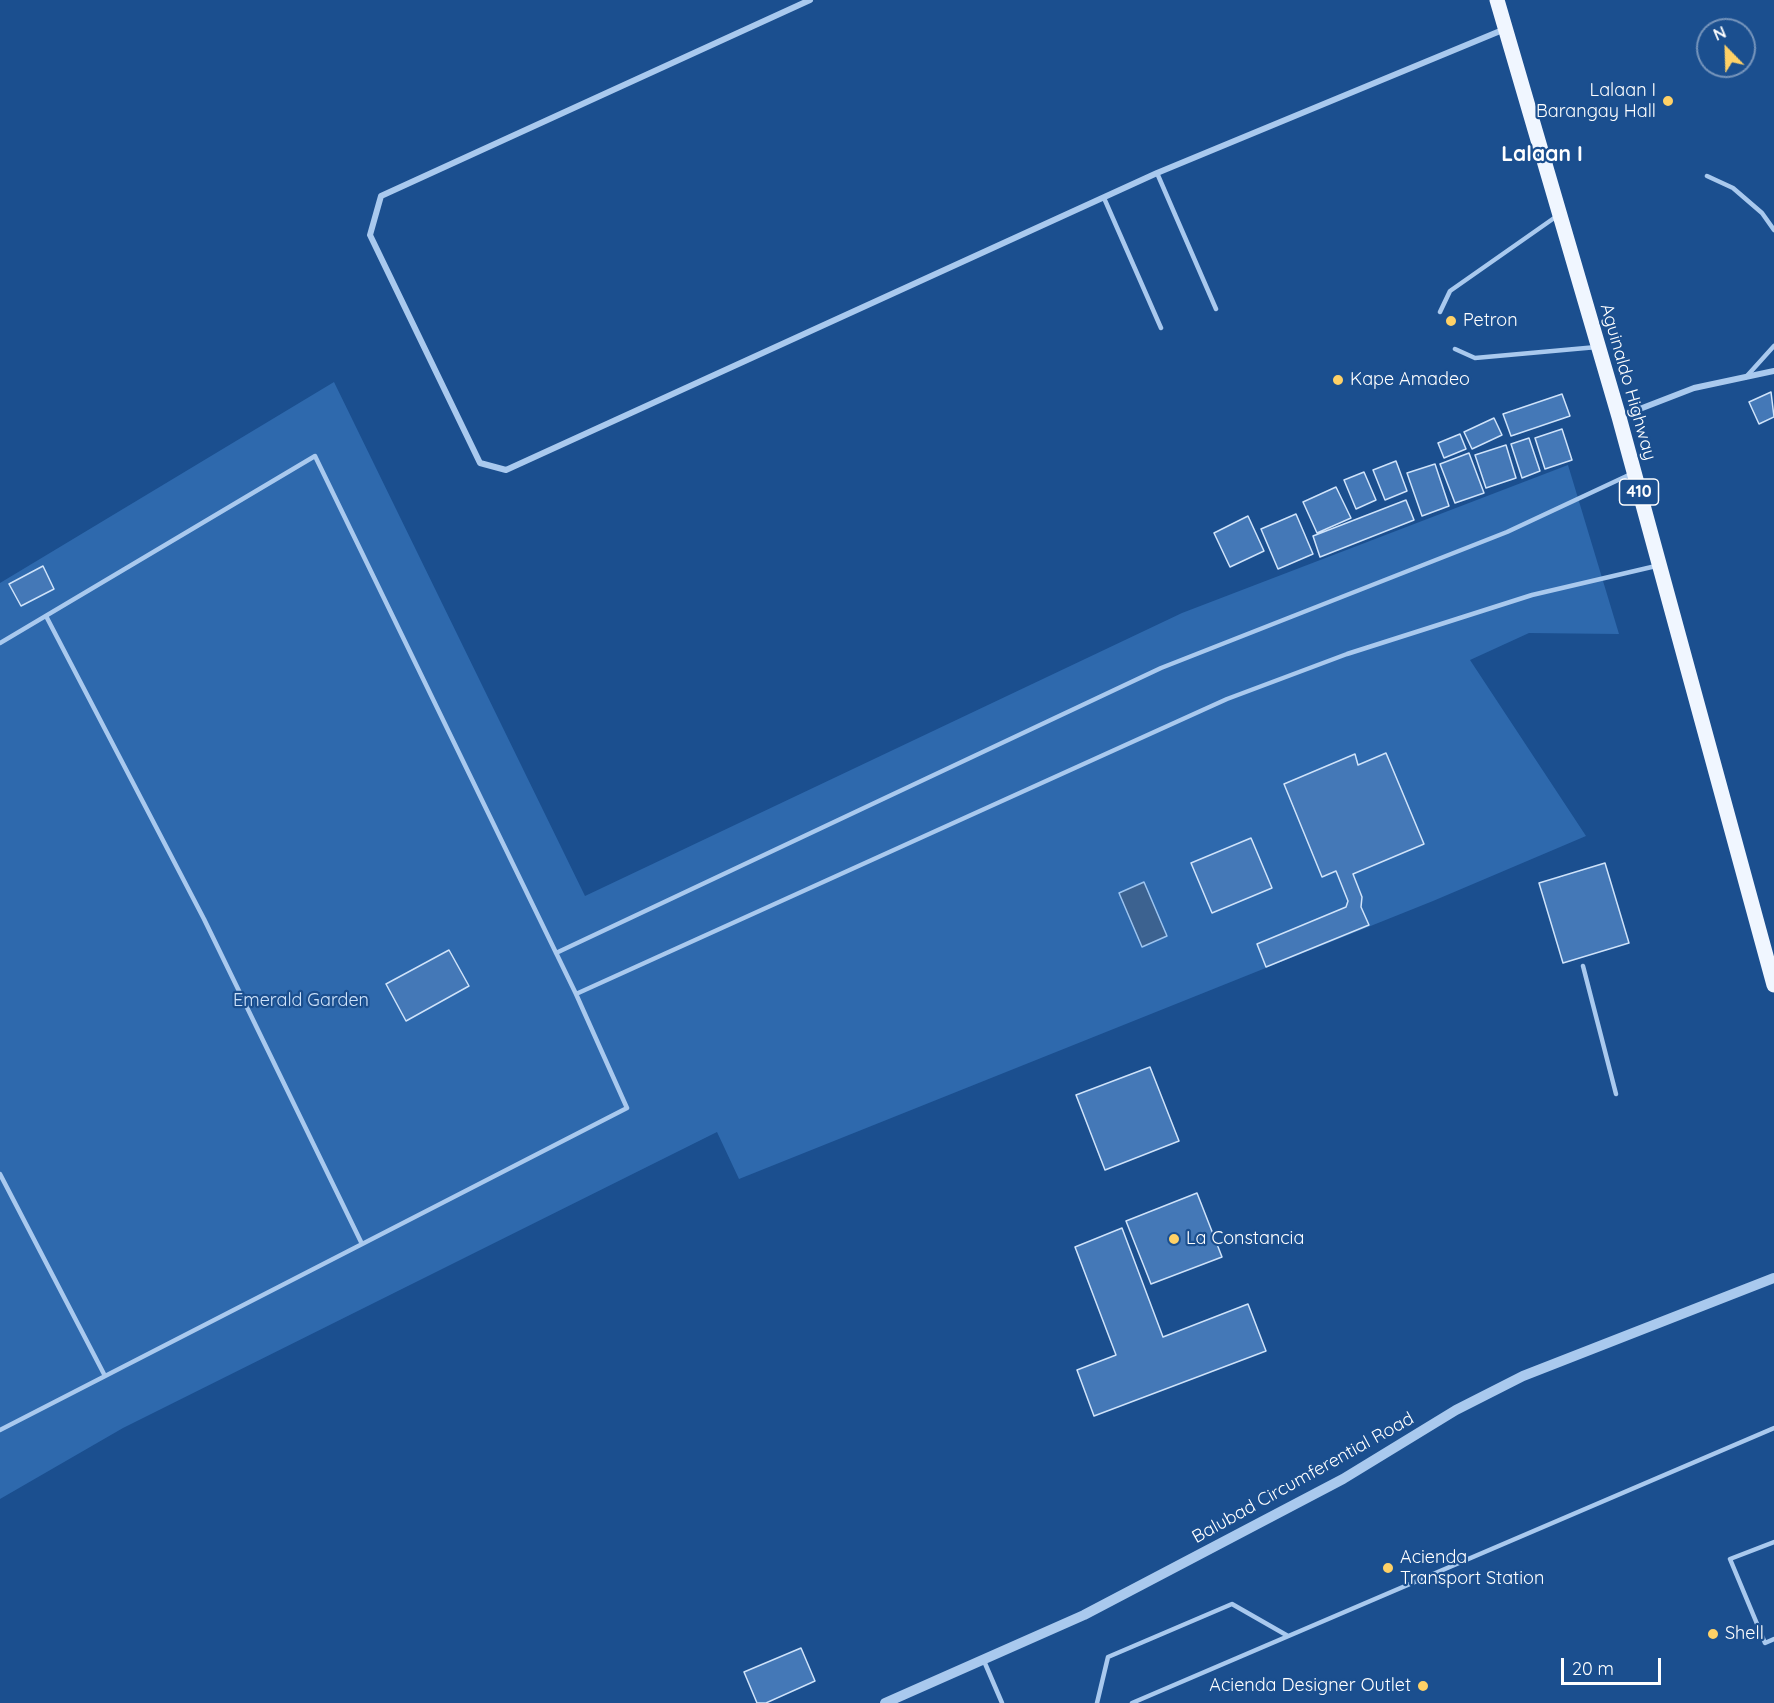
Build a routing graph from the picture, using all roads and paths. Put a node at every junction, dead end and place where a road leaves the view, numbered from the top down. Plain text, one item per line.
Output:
1 (810, 0) edge
2 (1497, 0) edge
3 (1506, 29) junction
4 (1157, 173) junction
5 (1707, 176) dead end
6 (1104, 198) junction
7 (1559, 214) junction
8 (1774, 230) edge
9 (1216, 309) dead end
10 (1440, 312) dead end
11 (1161, 328) dead end
12 (1774, 346) edge
13 (1597, 347) junction
14 (1455, 349) dead end
15 (1774, 370) edge
16 (1746, 376) junction
17 (1619, 417) junction
18 (1634, 473) junction
19 (1658, 565) junction
20 (46, 616) junction
21 (0, 643) edge
22 (556, 953) junction
23 (1583, 966) dead end
24 (1774, 985) edge
25 (576, 994) junction
26 (1616, 1094) dead end
27 (0, 1174) edge
28 (362, 1244) junction
29 (1774, 1278) edge
30 (105, 1376) junction
31 (1774, 1428) edge
32 (0, 1430) edge
33 (1774, 1542) edge
34 (1288, 1636) junction
35 (1774, 1640) edge
36 (983, 1660) junction
37 (885, 1703) edge
38 (1002, 1703) edge
39 (1096, 1703) edge
40 (1132, 1703) edge

1 - 6 street
2 - 3 main road, Aguinaldo Highway / 410
3 - 4 street
3 - 7 main road, Aguinaldo Highway / 410
4 - 6 street
4 - 9 lane
5 - 8 lane
6 - 11 lane
7 - 10 lane
7 - 13 main road, Aguinaldo Highway / 410
12 - 16 lane
13 - 14 lane
13 - 17 main road, Aguinaldo Highway / 410
15 - 16 street
16 - 17 street
17 - 18 main road, Aguinaldo Highway / 410
18 - 19 main road, Aguinaldo Highway / 410
18 - 22 lane
19 - 24 main road, Aguinaldo Highway / 410
19 - 25 lane
20 - 21 lane
20 - 22 lane
20 - 28 lane
22 - 25 lane
23 - 26 lane
25 - 28 lane
27 - 30 lane
28 - 30 lane
29 - 36 street, Balubad Circumferential Road
30 - 32 lane
31 - 34 lane
33 - 35 lane
34 - 39 lane
34 - 40 lane
36 - 37 street, Balubad Circumferential Road
36 - 38 lane

